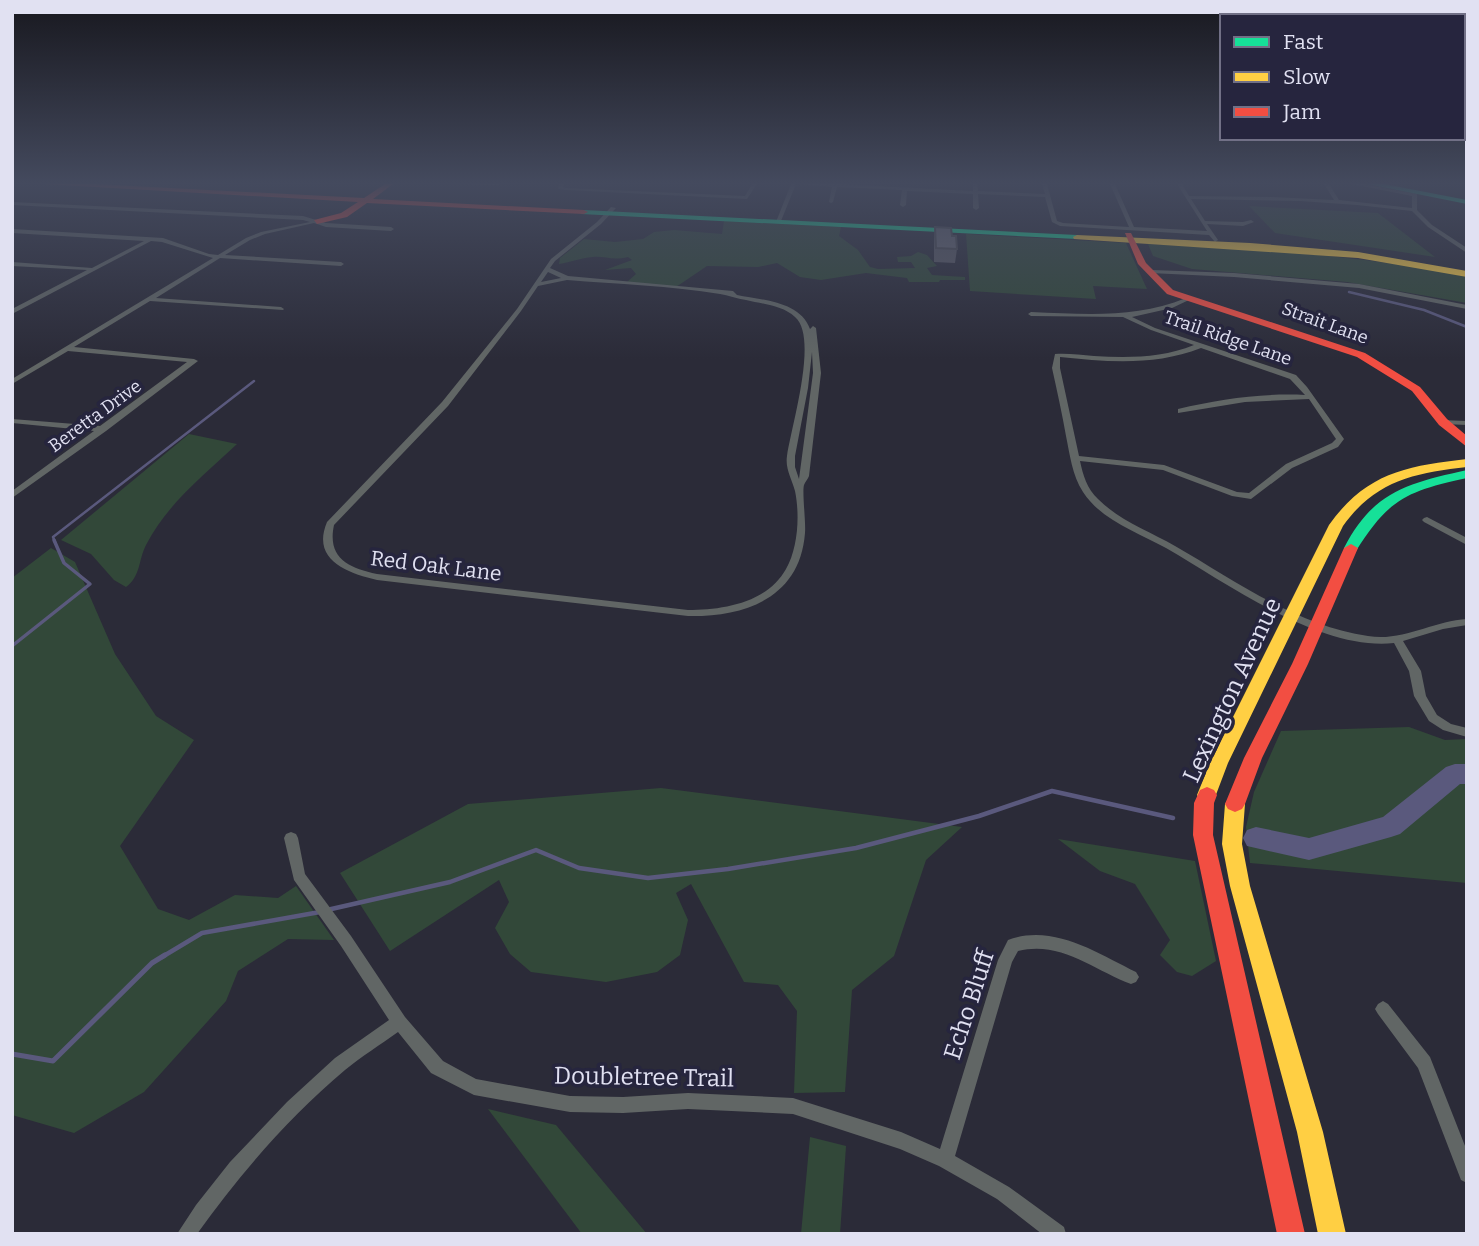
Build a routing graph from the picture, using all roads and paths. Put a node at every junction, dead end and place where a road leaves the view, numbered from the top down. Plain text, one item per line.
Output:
1 (145, 242) edge
2 (171, 242) edge
3 (247, 242) edge
4 (574, 242) edge
5 (1136, 242) edge
6 (1218, 242) edge
7 (1277, 242) edge
8 (220, 256) junction
9 (341, 264) dead end
10 (13, 265) edge
11 (93, 269) junction
12 (547, 269) junction
13 (1152, 272) junction
14 (1467, 272) edge
15 (567, 278) junction
16 (536, 285) junction
17 (726, 293) junction
18 (150, 299) junction
19 (1188, 299) junction
20 (1467, 307) edge
21 (281, 309) dead end
22 (12, 312) edge
23 (1031, 314) dead end
24 (1125, 316) junction
25 (1201, 345) junction
26 (66, 349) junction
27 (12, 382) edge
28 (1310, 397) junction
29 (1181, 411) dead end
30 (12, 421) edge
31 (1443, 422) junction
32 (1467, 423) edge
33 (103, 429) junction
34 (1467, 443) edge
35 (1075, 458) junction
36 (1467, 463) edge
37 (1467, 474) edge
38 (799, 487) junction
39 (12, 495) edge
40 (1427, 520) dead end
41 (1467, 542) edge
42 (1291, 616) junction
43 (1467, 622) edge
44 (1316, 626) junction
45 (1398, 640) junction
46 (1467, 733) edge
47 (291, 838) dead end
48 (1131, 977) dead end
49 (1382, 1009) dead end
50 (399, 1022) junction
51 (945, 1160) junction
52 (1467, 1174) edge
53 (186, 1234) edge
54 (1057, 1234) edge
55 (1291, 1234) edge
56 (1332, 1234) edge

1 - 11 street
2 - 8 street
3 - 8 street
4 - 12 street, Red Oak Lane
5 - 13 main road, Strait Lane
6 - 14 main road
7 - 14 main road
8 - 9 street
8 - 18 street
10 - 11 street
11 - 22 street
12 - 15 street, Red Oak Lane
12 - 16 street, Red Oak Lane
13 - 19 main road, Strait Lane
13 - 20 street
15 - 16 street, Red Oak Lane
15 - 17 street, Red Oak Lane
16 - 38 street, Red Oak Lane
17 - 38 street, Red Oak Lane
17 - 38 street, Red Oak Lane
18 - 21 street
18 - 26 street
19 - 24 street
19 - 31 main road, Strait Lane
23 - 24 street
24 - 25 street, Trail Ridge Lane
25 - 28 street, Trail Ridge Lane
25 - 35 street
26 - 27 street
26 - 33 street, Beretta Drive
28 - 29 street
28 - 35 street, Trail Ridge Lane
30 - 33 street
31 - 32 street
31 - 34 main road, Strait Lane
33 - 39 street, Beretta Drive
35 - 42 street
36 - 42 main road, Lexington Avenue
37 - 44 main road
40 - 41 street
42 - 44 street
42 - 55 main road, Lexington Avenue
43 - 45 street
44 - 45 street
44 - 56 main road
45 - 46 street
47 - 50 street, Doubletree Trail
48 - 51 street, Echo Bluff
49 - 52 street
50 - 51 street, Doubletree Trail
50 - 53 street
51 - 54 street, Doubletree Trail

